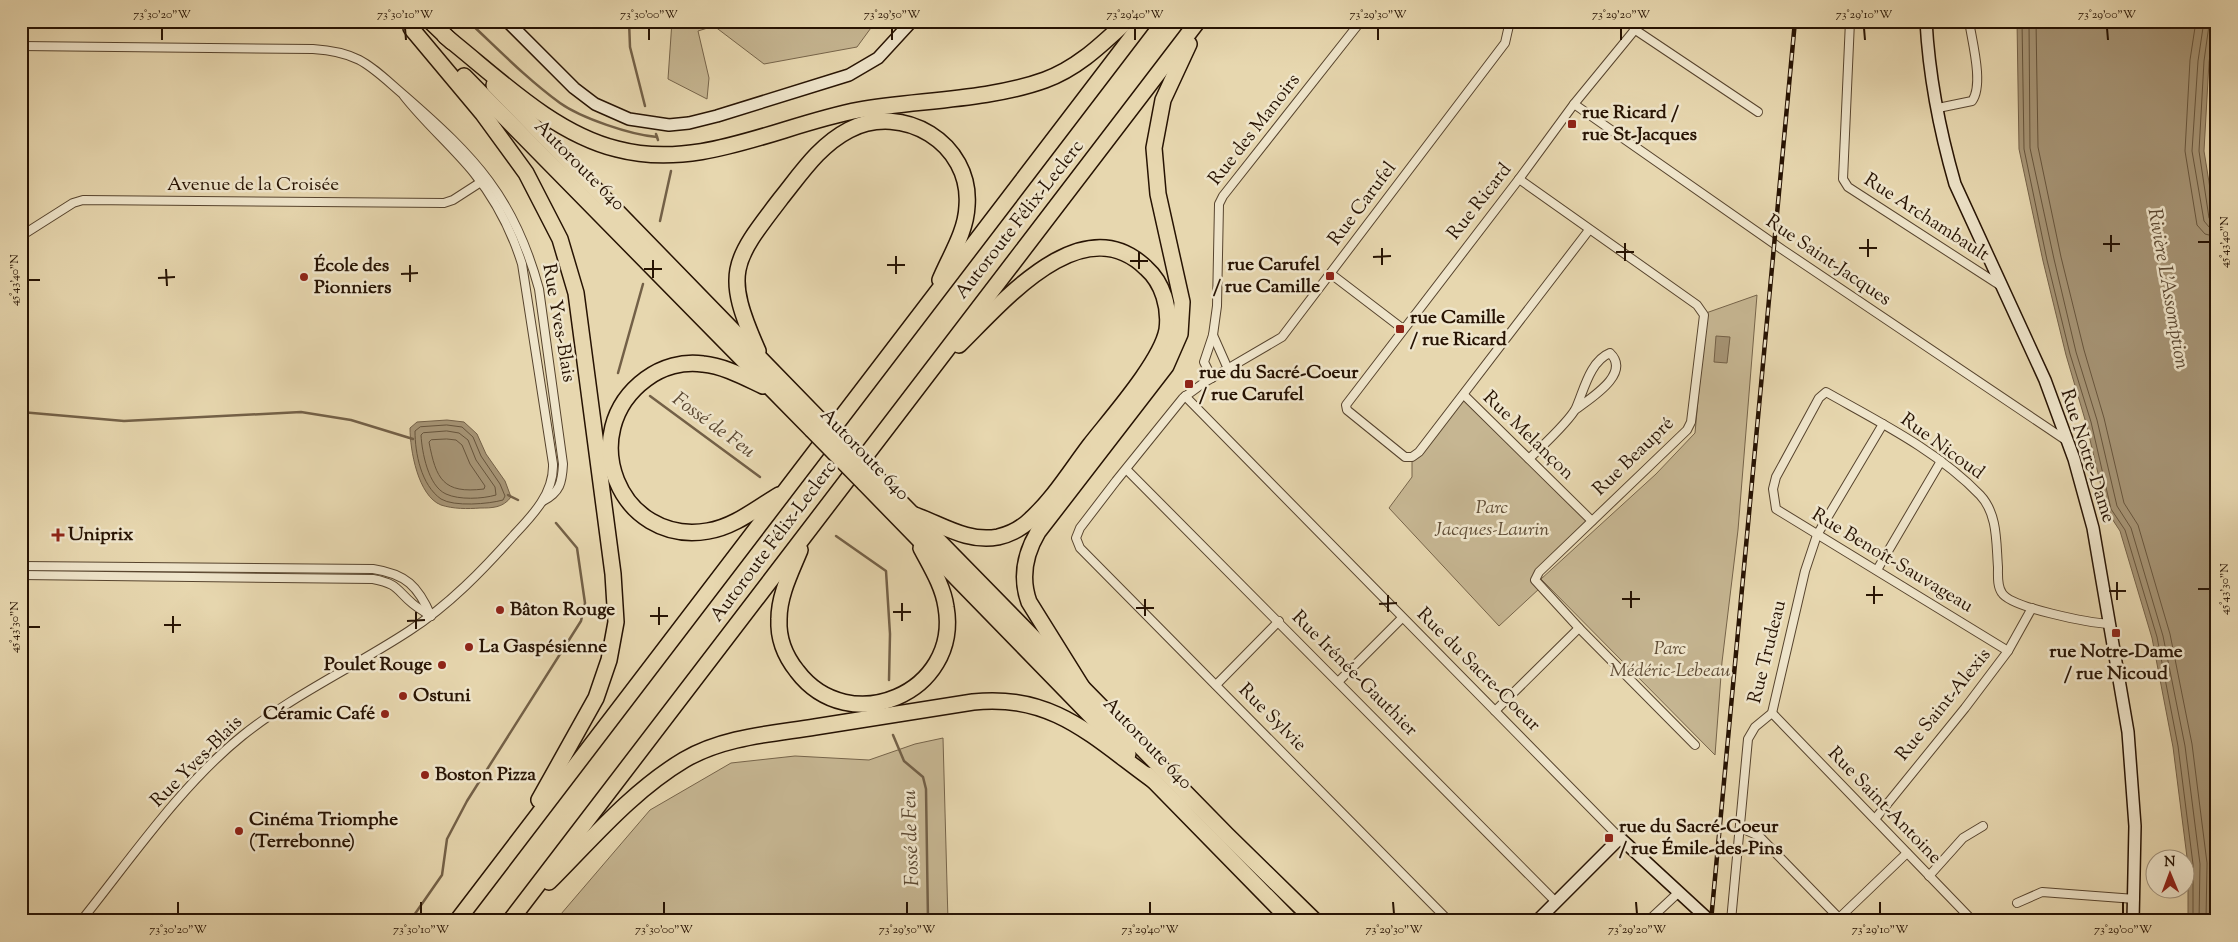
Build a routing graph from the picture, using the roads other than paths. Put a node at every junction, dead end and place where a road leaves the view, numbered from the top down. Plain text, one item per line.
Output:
1 (430, 21) edge
2 (507, 21) edge
3 (912, 21) edge
4 (1127, 21) edge
5 (1144, 21) edge
6 (1199, 21) edge
7 (1361, 21) edge
8 (1510, 21) edge
9 (1642, 21) edge
10 (1850, 21) edge
11 (1926, 21) edge
12 (1969, 21) edge
13 (407, 24) edge
14 (1634, 28) junction
15 (445, 36) junction
16 (21, 46) edge
17 (404, 96) junction
18 (1574, 104) junction
19 (1938, 108) junction
20 (1758, 112) dead end
21 (488, 177) junction
22 (1519, 179) junction
23 (481, 182) junction
24 (1589, 230) junction
25 (21, 236) edge
26 (1331, 274) junction
27 (2001, 286) junction
28 (930, 302) junction
29 (1403, 329) junction
30 (1213, 335) junction
31 (761, 359) junction
32 (1228, 369) junction
33 (1212, 378) junction
34 (922, 381) junction
35 (772, 391) junction
36 (1464, 395) junction
37 (1185, 396) junction
38 (1575, 410) junction
39 (816, 424) junction
40 (1883, 424) junction
41 (2067, 441) junction
42 (1529, 459) junction
43 (1940, 461) junction
44 (1127, 470) junction
45 (868, 478) junction
46 (1773, 489) joint
47 (787, 491) junction
48 (543, 501) junction
49 (912, 514) junction
50 (1592, 521) junction
51 (807, 532) junction
52 (915, 535) junction
53 (1817, 535) junction
54 (1076, 536) joint
55 (21, 566) edge
56 (70, 566) junction
57 (168, 567) junction
58 (290, 568) junction
59 (1877, 570) junction
60 (21, 575) edge
61 (70, 575) junction
62 (168, 577) junction
63 (290, 578) junction
64 (2032, 608) junction
65 (431, 616) junction
66 (1402, 618) junction
67 (1279, 621) junction
68 (2110, 624) junction
69 (1579, 628) junction
70 (2008, 651) junction
71 (1338, 682) junction
72 (1216, 685) junction
73 (1082, 687) junction
74 (1495, 711) junction
75 (1772, 713) junction
76 (1695, 745) dead end
77 (1154, 781) junction
78 (1875, 819) junction
79 (1983, 826) dead end
80 (1741, 828) junction
81 (1620, 838) junction
82 (1907, 853) junction
83 (508, 854) junction
84 (1929, 876) junction
85 (1679, 892) junction
86 (2134, 899) junction
87 (1556, 902) junction
88 (2017, 903) dead end
89 (1837, 919) edge
90 (1445, 920) edge
91 (81, 921) edge
92 (456, 921) edge
93 (510, 921) edge
94 (1291, 921) edge
95 (1315, 921) edge
96 (1537, 921) edge
97 (1648, 921) edge
98 (1710, 921) edge
99 (1731, 921) edge
100 (1974, 921) edge
101 (2133, 921) edge

1 - 15 highway, Autoroute 640
2 - 3 main road
4 - 15 highway
5 - 28 highway, Autoroute Félix-Leclerc
6 - 34 highway, Autoroute Félix-Leclerc
6 - 73 highway
7 - 30 street, Rue des Manoirs
8 - 26 street, Rue Carufel
9 - 14 street, Rue Ricard
10 - 27 street, Rue Archambault
11 - 19 main road, Rue Notre-Dame
12 - 19 street
13 - 35 highway, Autoroute 640
13 - 83 highway
14 - 18 street, Rue Ricard
14 - 20 street
15 - 31 highway, Autoroute 640
16 - 17 street, Rue Yves-Blais
17 - 21 street, Rue Yves-Blais
17 - 23 street, Rue Yves-Blais
18 - 22 street, Rue Ricard
18 - 41 street, Rue Saint-Jacques
19 - 27 main road, Rue Notre-Dame
21 - 23 street, Avenue de la Croisée
21 - 48 street, Rue Yves-Blais
22 - 24 street, Rue Beaupré
22 - 29 street, Rue Ricard
23 - 25 street, Avenue de la Croisée
23 - 48 street, Rue Yves-Blais
24 - 36 street
24 - 50 street, Rue Beaupré
26 - 29 street
26 - 32 street, Rue Carufel
27 - 41 main road, Rue Notre-Dame
28 - 31 highway
28 - 47 highway, Autoroute Félix-Leclerc
29 - 36 street, Rue Ricard
30 - 32 street, Rue des Manoirs
30 - 33 street, Rue des Manoirs
31 - 39 highway, Autoroute 640
32 - 33 street, Rue Carufel
33 - 37 street, Rue Carufel
34 - 49 highway
34 - 51 highway, Autoroute Félix-Leclerc
35 - 39 highway, Autoroute 640
35 - 47 highway
36 - 42 street, Rue Melançon
37 - 44 street, Rue Carufel
37 - 66 street, Rue du Sacre-Coeur
38 - 38 street
38 - 42 street
39 - 45 highway, Autoroute 640, bridge
40 - 43 street, Rue Nicoud
40 - 46 street, Rue Nicoud
40 - 53 street, Rue Trudeau
41 - 68 main road, Rue Notre-Dame
42 - 50 street, Rue Melançon
43 - 59 street
43 - 64 street, Rue Nicoud
44 - 54 street, Rue Carufel
44 - 67 street, Rue Irénée-Gauthier
45 - 49 highway, Autoroute 640
45 - 52 highway, Autoroute 640
46 - 53 street, Rue Benoît-Sauvageau
47 - 83 highway, Autoroute Félix-Leclerc
48 - 65 street, Rue Yves-Blais
49 - 73 highway, Autoroute 640
50 - 69 street, Rue Beaupré
51 - 52 highway
51 - 93 highway, Autoroute Félix-Leclerc
52 - 77 highway, Autoroute 640
53 - 59 street, Rue Benoît-Sauvageau
53 - 75 street, Rue Trudeau
54 - 72 street, Rue Sylvie
55 - 56 street
56 - 57 street
56 - 61 street
57 - 58 street
57 - 62 street
58 - 63 street
58 - 65 street
59 - 70 street, Rue Benoît-Sauvageau
60 - 61 street
61 - 62 street
62 - 63 street
63 - 65 street
64 - 68 street, Rue Nicoud
64 - 70 street, Rue Saint-Alexis
65 - 91 street, Rue Yves-Blais
66 - 71 street
66 - 74 street, Rue du Sacre-Coeur
67 - 71 street, Rue Irénée-Gauthier
67 - 72 street
68 - 86 main road, Rue Notre-Dame
69 - 74 street
69 - 76 street
70 - 78 street, Rue Saint-Alexis
71 - 87 street, Rue Irénée-Gauthier
72 - 90 street, Rue Sylvie
73 - 95 highway, Autoroute 640
74 - 81 street, Rue du Sacre-Coeur
75 - 78 street, Rue Saint-Antoine
75 - 80 street, Rue Trudeau
77 - 93 highway
77 - 94 highway, Autoroute 640
78 - 82 street, Rue Saint-Antoine
79 - 84 street
80 - 89 street
80 - 99 street, Rue Trudeau
81 - 85 main road, Rue du Sacre-Coeur
81 - 87 main road
82 - 84 street, Rue Saint-Antoine
82 - 89 street
83 - 92 highway, Autoroute Félix-Leclerc
84 - 100 street, Rue Saint-Antoine
85 - 97 street
85 - 98 main road, Rue du Sacre-Coeur
86 - 88 street
86 - 101 main road, Rue Notre-Dame
87 - 96 main road

